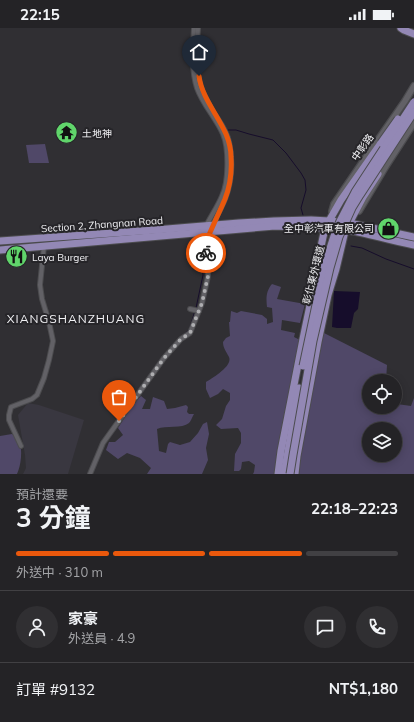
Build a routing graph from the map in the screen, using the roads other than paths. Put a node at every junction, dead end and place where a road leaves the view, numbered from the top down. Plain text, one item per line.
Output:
1 (194, 28) edge
2 (198, 28) edge
3 (401, 28) edge
4 (414, 34) edge
5 (414, 86) edge
6 (414, 96) edge
7 (405, 101) junction
8 (414, 102) edge
9 (414, 106) edge
10 (414, 112) edge
11 (414, 117) edge
12 (414, 123) edge
13 (329, 221) junction
14 (349, 223) junction
15 (209, 225) junction
16 (325, 228) junction
17 (345, 231) junction
18 (202, 233) junction
19 (210, 233) junction
20 (414, 237) edge
21 (45, 238) junction
22 (0, 241) edge
23 (414, 245) edge
24 (44, 246) junction
25 (205, 246) junction
26 (0, 250) edge
27 (190, 309) dead end
28 (199, 311) junction
29 (21, 446) dead end
30 (90, 474) edge
31 (278, 474) edge
32 (284, 474) edge
33 (290, 474) edge
34 (295, 474) edge

1 - 15 street
2 - 15 street
3 - 4 main road
5 - 7 street, 中彰路
6 - 13 main road, bridge
7 - 9 street
7 - 13 street, 中彰路
8 - 32 main road, 彰化東外環道, bridge
10 - 33 main road, 彰化東外環道, bridge
11 - 14 main road, bridge
12 - 14 street
13 - 14 main road, Section 2, Zhangnan Road
13 - 15 main road, Section 2, Zhangnan Road
13 - 16 main road
14 - 17 main road
14 - 20 main road, Section 2, Zhangnan Road
15 - 18 street
15 - 19 street
15 - 21 main road, Section 2, Zhangnan Road
16 - 17 main road, Section 2, Zhangnan Road
16 - 19 main road, Section 2, Zhangnan Road
16 - 31 main road
17 - 23 main road, Section 2, Zhangnan Road
17 - 34 main road
18 - 19 main road, Section 2, Zhangnan Road
18 - 24 main road, Section 2, Zhangnan Road
18 - 25 street
19 - 25 street
21 - 22 main road, Section 2, Zhangnan Road
21 - 24 main road
24 - 26 main road, Section 2, Zhangnan Road
24 - 29 street
25 - 28 street
27 - 28 street
28 - 30 street

